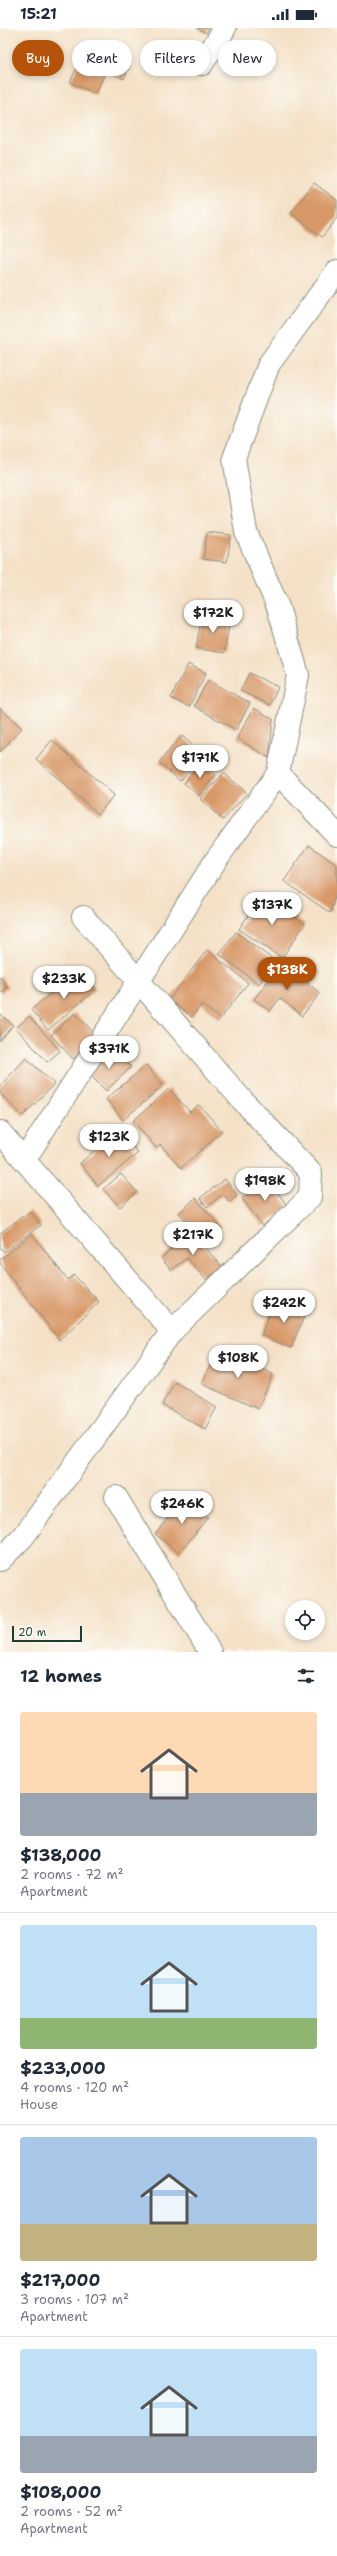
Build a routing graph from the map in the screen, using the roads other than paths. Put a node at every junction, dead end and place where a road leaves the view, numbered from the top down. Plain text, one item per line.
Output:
1 (225, 28) edge
2 (210, 51) edge
3 (337, 271) edge
4 (278, 773) junction
5 (337, 835) edge
6 (83, 917) dead end
7 (138, 981) junction
8 (0, 1132) edge
9 (25, 1159) junction
10 (172, 1331) junction
11 (116, 1496) dead end
12 (0, 1560) edge
13 (210, 1652) edge

1 - 2 street
3 - 4 street
4 - 5 street
4 - 7 street
6 - 7 street
7 - 9 street
7 - 10 street
8 - 9 street
9 - 10 street
10 - 12 street
11 - 13 street

